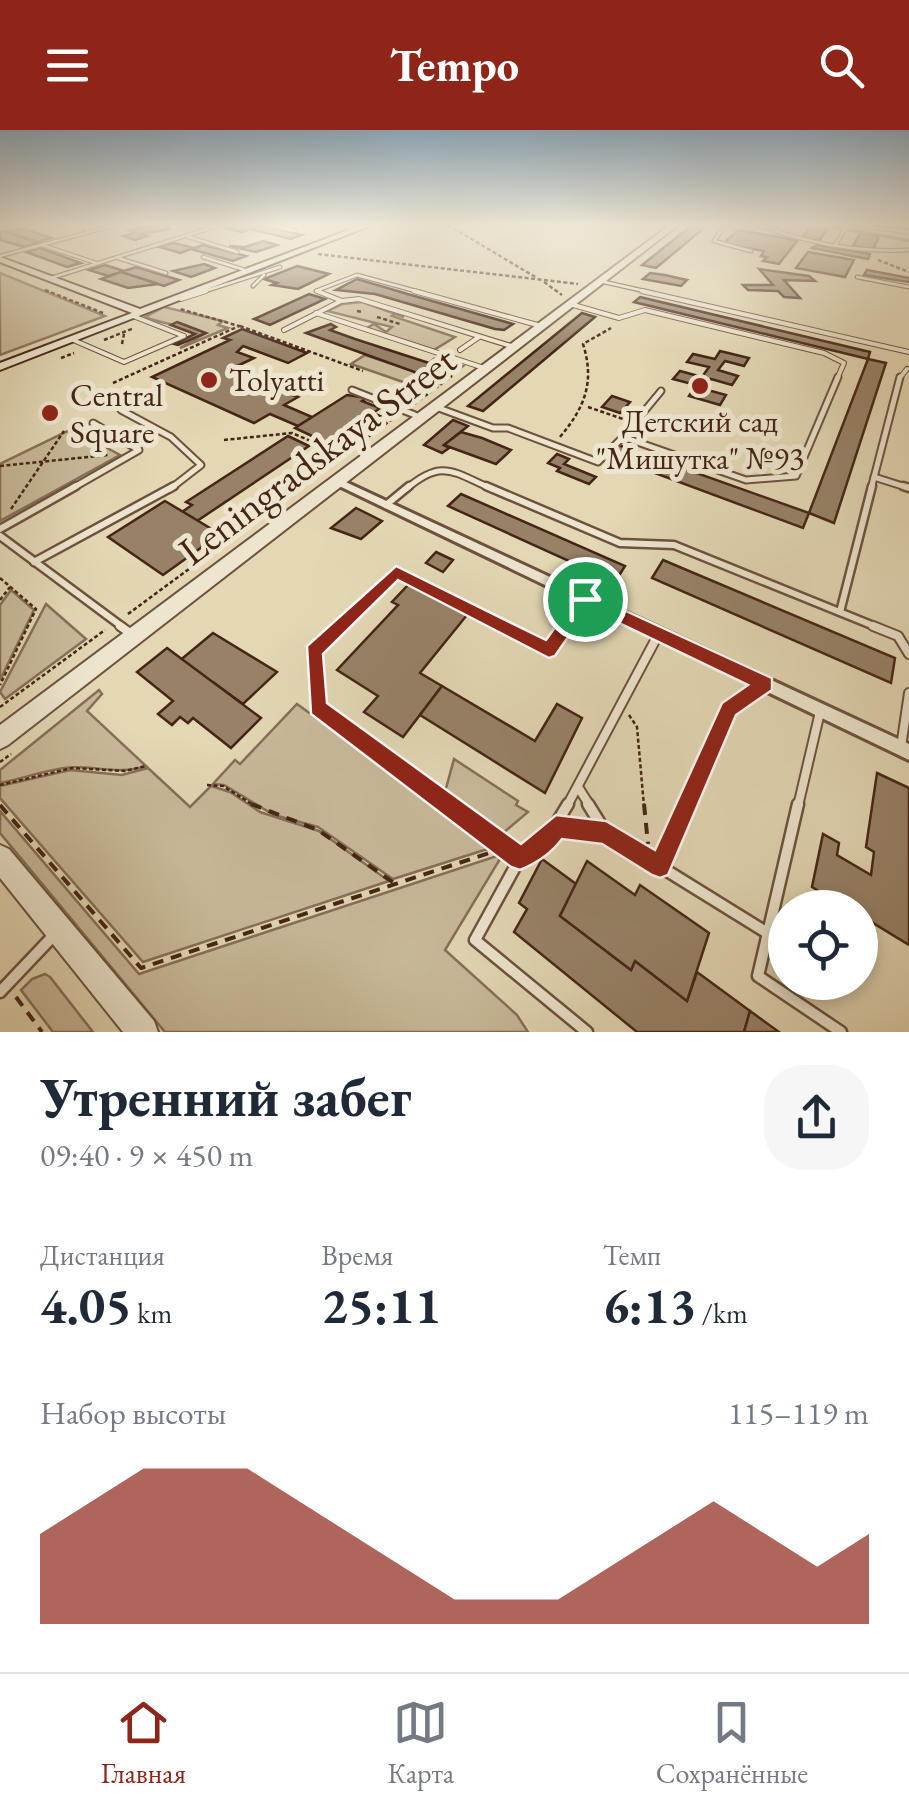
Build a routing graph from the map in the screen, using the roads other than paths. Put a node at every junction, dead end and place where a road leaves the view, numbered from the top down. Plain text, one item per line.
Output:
1 (25, 267) edge
2 (87, 267) edge
3 (147, 267) edge
4 (237, 267) edge
5 (260, 267) edge
6 (280, 267) joint
7 (618, 267) edge
8 (250, 271) junction
9 (166, 273) dead end
10 (856, 277) dead end
11 (51, 278) junction
12 (597, 283) junction
13 (253, 286) dead end
14 (909, 288) edge
15 (342, 301) junction
16 (170, 302) junction
17 (569, 302) junction
18 (316, 313) junction
19 (137, 318) junction
20 (624, 319) junction
21 (540, 326) junction
22 (612, 327) road end
23 (284, 330) dead end
24 (480, 336) junction
25 (72, 339) junction
26 (514, 346) junction
27 (460, 350) dead end
28 (909, 352) edge
29 (477, 366) junction
30 (0, 367) edge
31 (908, 368) edge
32 (352, 390) dead end
33 (661, 391) dead end
34 (435, 407) junction
35 (121, 410) dead end
36 (415, 416) dead end
37 (92, 423) dead end
38 (623, 437) junction
39 (874, 476) junction
40 (337, 481) junction
41 (909, 488) edge
42 (386, 505) junction
43 (0, 533) edge
44 (34, 562) junction
45 (585, 599) junction
46 (840, 612) junction
47 (659, 634) junction
48 (134, 635) junction
49 (909, 654) edge
50 (909, 693) edge
51 (820, 710) junction
52 (0, 738) edge
53 (905, 750) edge
54 (577, 786) junction
55 (556, 827) junction
56 (606, 832) junction
57 (0, 858) edge
58 (520, 858) junction
59 (778, 890) edge
60 (59, 930) junction
61 (768, 934) joint
62 (768, 983) edge
63 (4, 988) edge
64 (794, 1000) edge
65 (584, 1031) edge
66 (143, 1032) edge
67 (841, 1032) edge

1 - 11 street
2 - 11 lane
3 - 9 lane
4 - 8 lane
5 - 8 street
6 - 13 lane
6 - 16 lane
7 - 12 street, Leningradskaya Street
8 - 16 street
10 - 14 lane
11 - 19 street
12 - 17 street, Leningradskaya Street
12 - 28 lane
15 - 18 lane
15 - 21 lane
15 - 24 lane
16 - 19 street
17 - 20 lane
17 - 21 street, Leningradskaya Street
18 - 23 lane
18 - 29 lane
19 - 25 street
19 - 25 lane
20 - 22 lane
20 - 38 lane
21 - 26 street, Leningradskaya Street
24 - 26 lane
24 - 27 lane
25 - 30 street
26 - 29 street, Leningradskaya Street
29 - 34 street, Leningradskaya Street
31 - 39 lane
32 - 36 lane
33 - 38 lane
34 - 38 lane
34 - 40 street, Leningradskaya Street
35 - 44 lane
37 - 43 lane
39 - 41 lane
39 - 46 lane
40 - 42 street
40 - 48 street, Leningradskaya Street
42 - 45 street
42 - 46 lane
43 - 44 lane
44 - 48 lane
45 - 47 street
45 - 58 lane
46 - 49 lane
47 - 51 street
47 - 54 lane
48 - 52 street, Leningradskaya Street
50 - 53 lane
51 - 53 street
51 - 59 lane
54 - 55 lane
54 - 56 lane
55 - 56 lane
55 - 58 lane
56 - 61 lane
57 - 60 street
58 - 65 lane
60 - 63 lane
60 - 66 street
61 - 62 lane
64 - 67 lane

